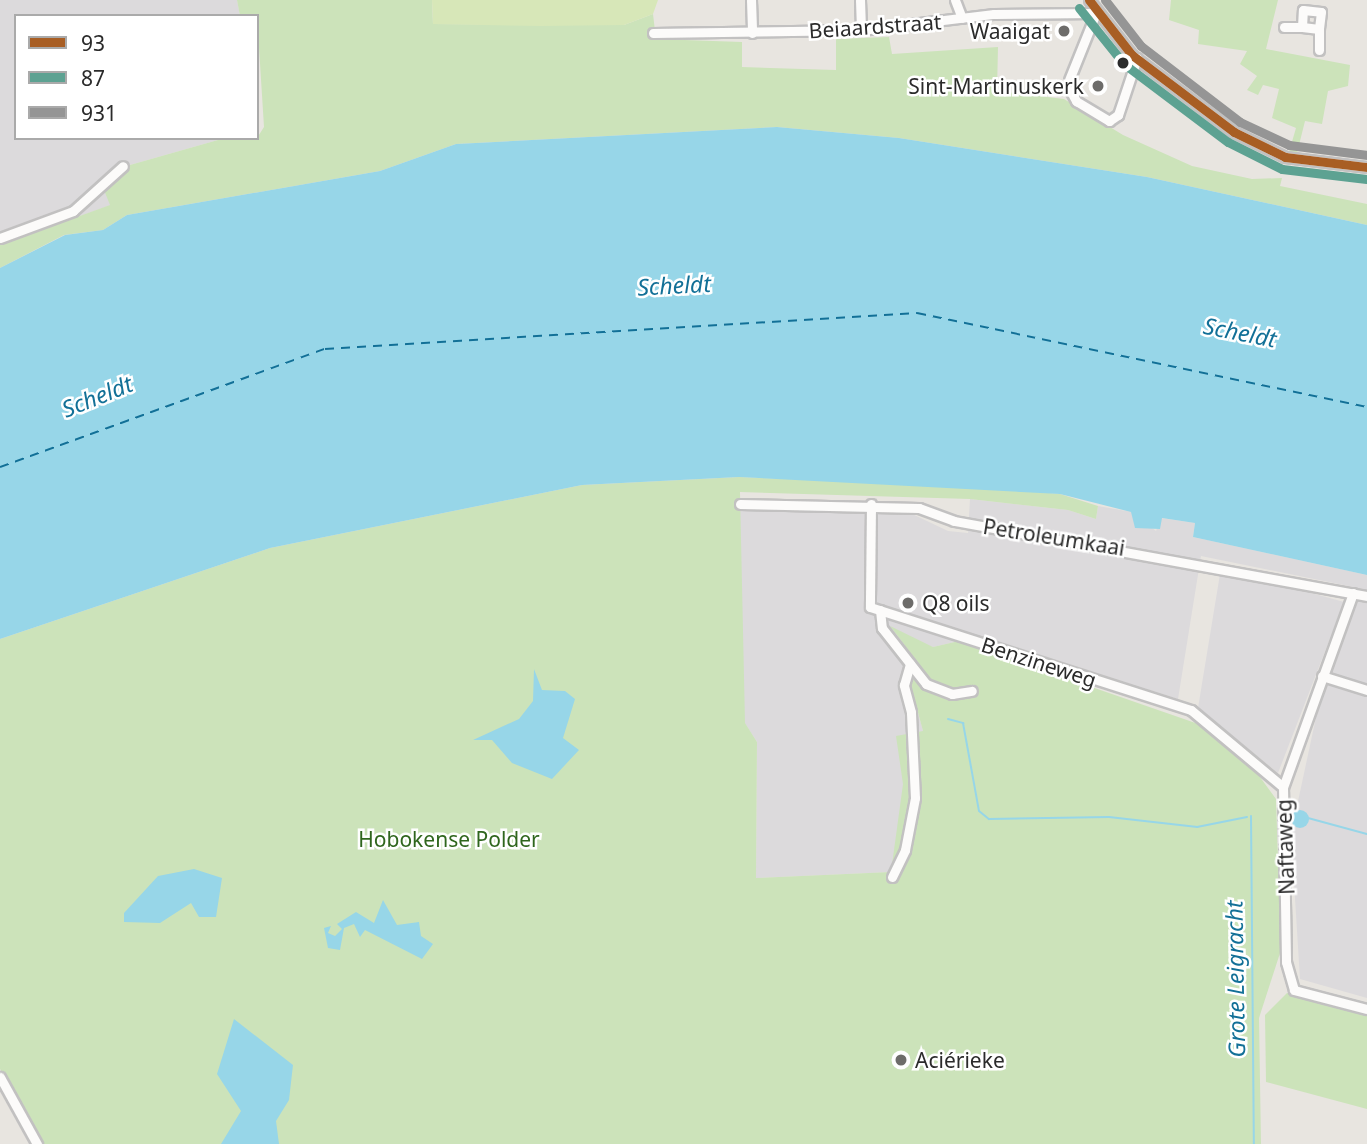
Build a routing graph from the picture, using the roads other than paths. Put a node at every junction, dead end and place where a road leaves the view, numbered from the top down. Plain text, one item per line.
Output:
1 (751, 0) edge
2 (860, 0) edge
3 (955, 0) edge
4 (1089, 0) edge
5 (1313, 0) edge
6 (1312, 11) junction
7 (1096, 13) junction
8 (962, 19) junction
9 (1284, 27) dead end
10 (1302, 27) junction
11 (1319, 29) junction
12 (861, 30) junction
13 (653, 33) dead end
14 (752, 33) junction
15 (1319, 50) dead end
16 (1137, 58) junction
17 (123, 166) dead end
18 (1367, 167) edge
19 (0, 238) edge
20 (740, 504) dead end
21 (871, 504) junction
22 (1353, 593) junction
23 (1367, 596) edge
24 (880, 610) junction
25 (910, 664) junction
26 (1322, 676) junction
27 (1367, 690) edge
28 (971, 691) dead end
29 (1283, 787) junction
30 (892, 877) dead end
31 (1367, 1009) edge
32 (0, 1077) edge
33 (37, 1144) edge

1 - 14 street
2 - 12 street
3 - 8 street
4 - 7 street
5 - 6 street
6 - 10 street
6 - 11 street
7 - 8 street, Beiaardstraat
7 - 16 street
7 - 16 street
8 - 12 street, Beiaardstraat
9 - 10 street
10 - 11 street
11 - 15 street
12 - 14 street, Beiaardstraat
13 - 14 street, Beiaardstraat
16 - 18 street
17 - 19 street
20 - 21 street, Petroleumkaai
21 - 22 street, Petroleumkaai
21 - 24 street
22 - 23 street, Petroleumkaai
22 - 26 street, Naftaweg
24 - 25 street
24 - 29 street, Benzineweg
25 - 28 street
25 - 30 street
26 - 27 street
26 - 29 street, Naftaweg
29 - 31 street, Naftaweg
32 - 33 street

